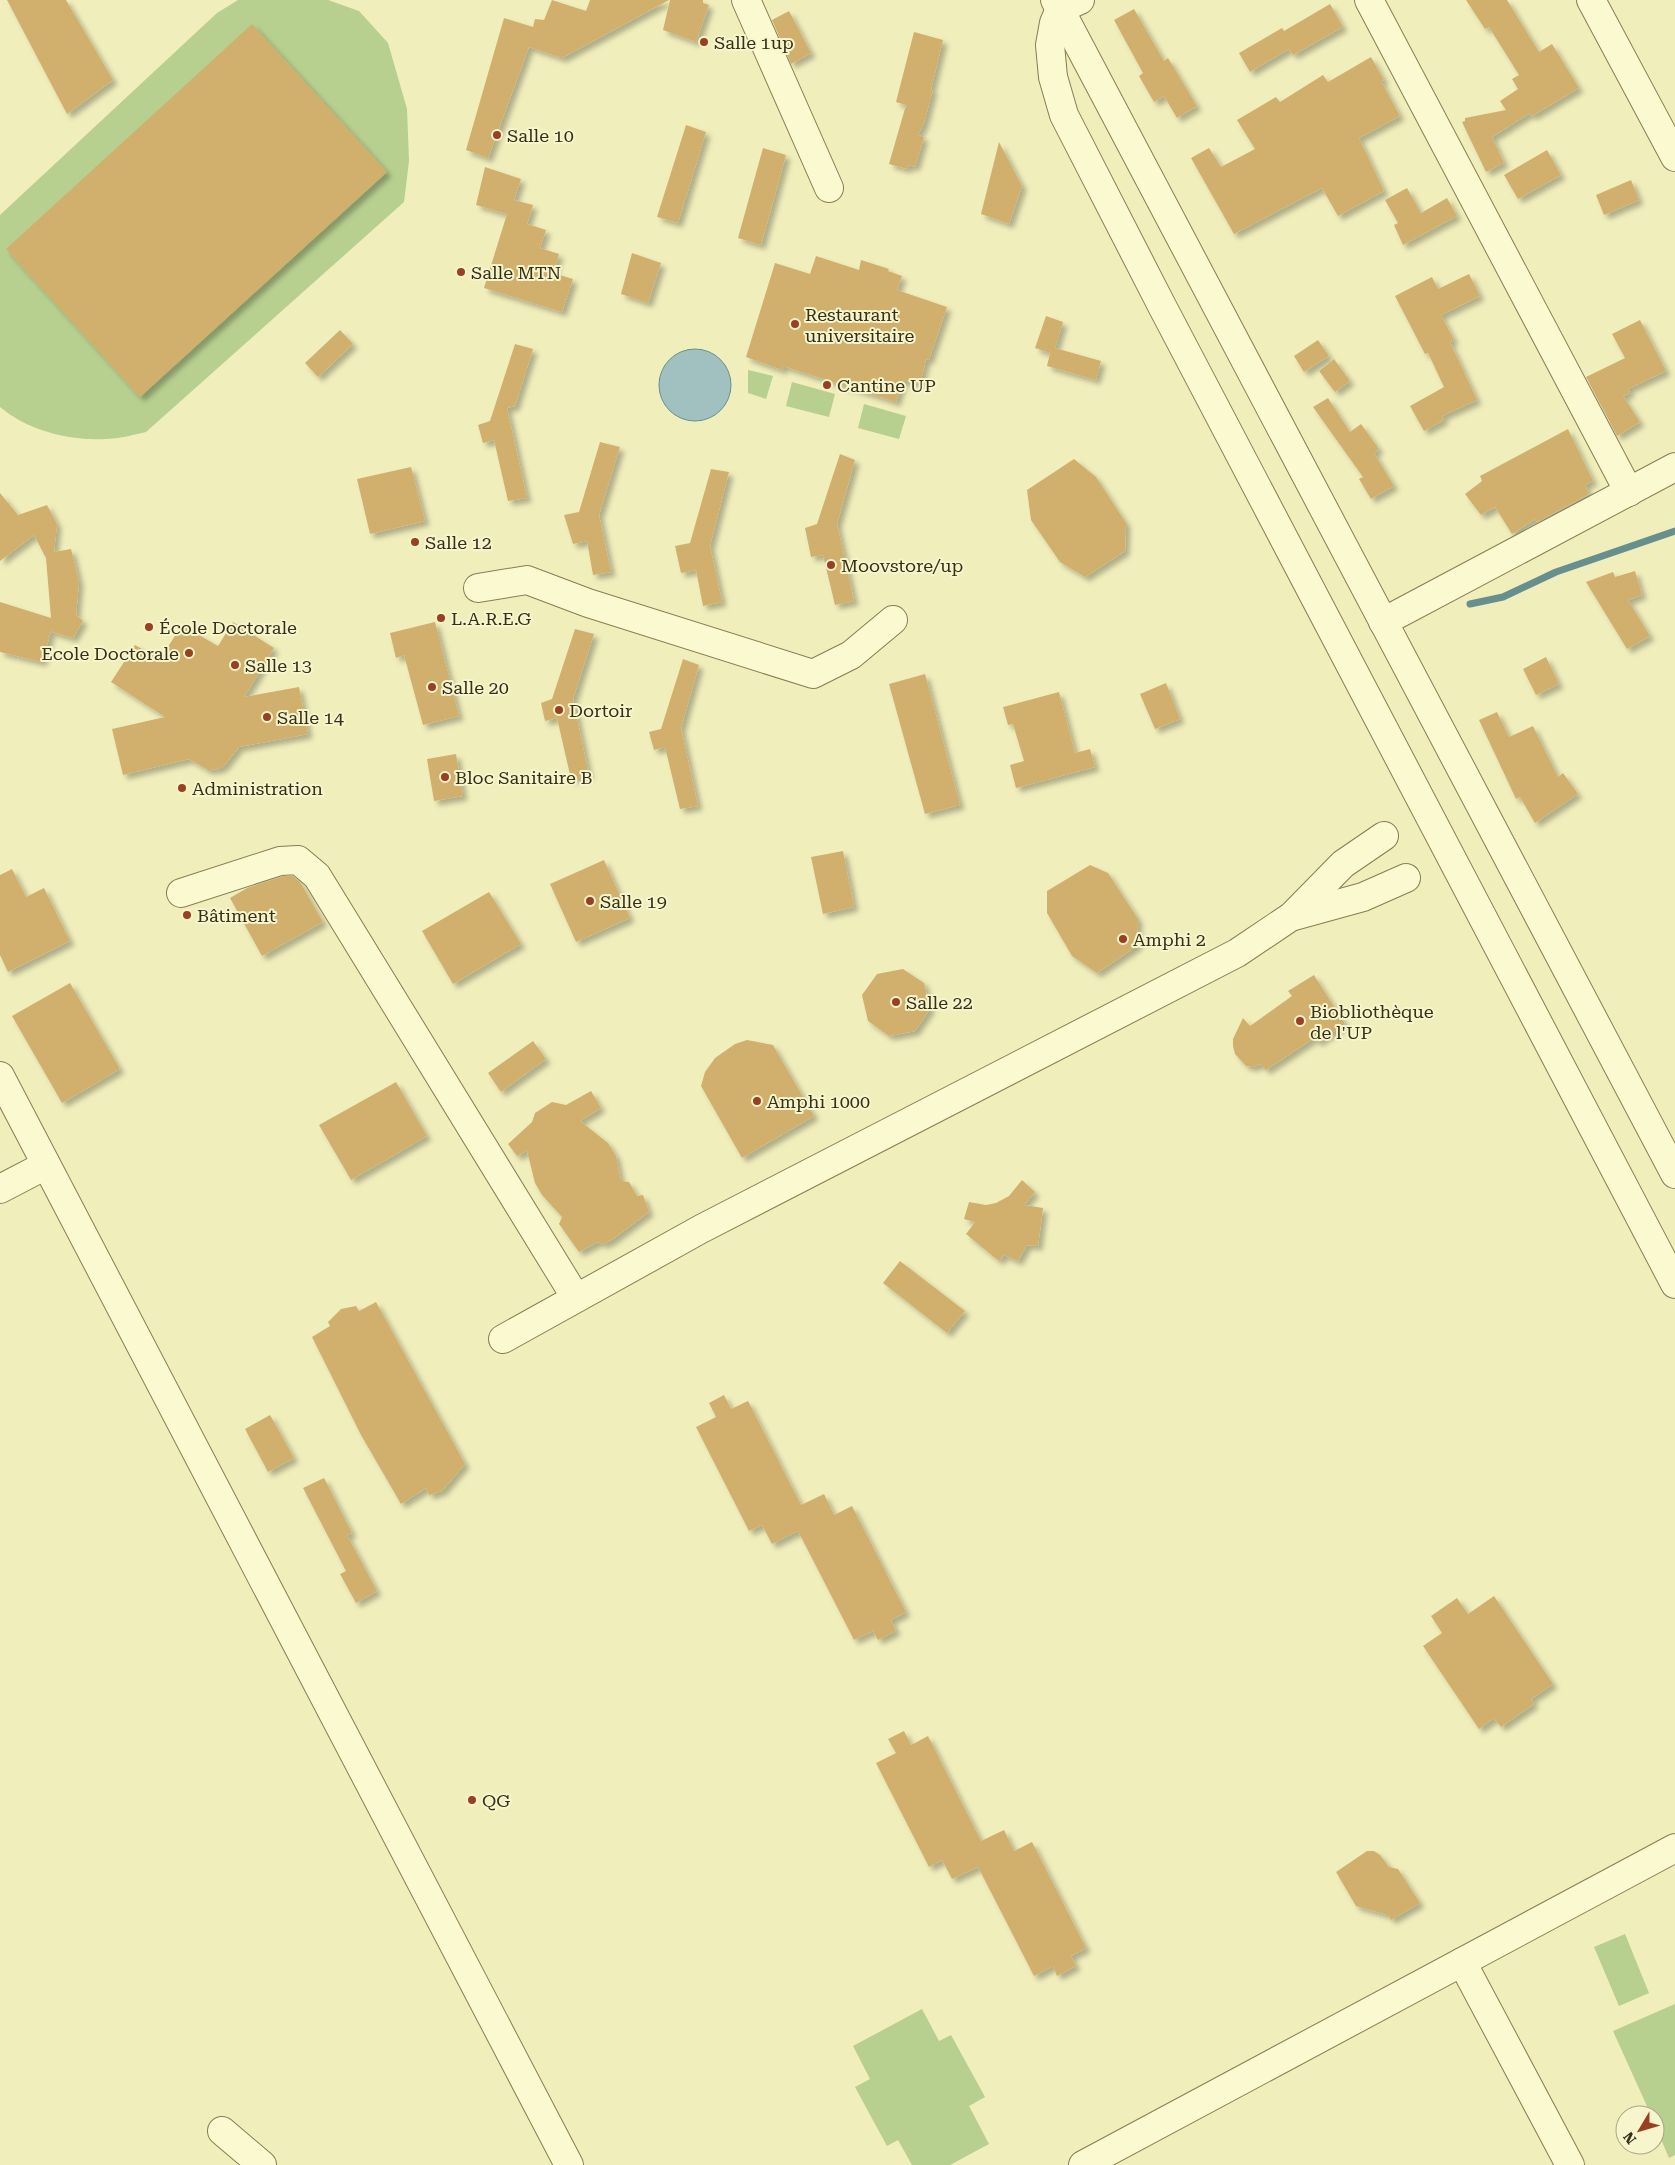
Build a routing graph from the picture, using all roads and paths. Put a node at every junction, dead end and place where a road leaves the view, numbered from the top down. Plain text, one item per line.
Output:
1 (746, 0) edge
2 (1369, 0) edge
3 (1591, 0) edge
4 (1065, 3) edge
5 (1675, 157) edge
6 (828, 188) dead end
7 (1675, 467) edge
8 (1629, 492) junction
9 (478, 588) dead end
10 (893, 620) dead end
11 (1383, 622) junction
12 (1384, 836) dead end
13 (1406, 878) dead end
14 (181, 893) dead end
15 (1292, 916) junction
16 (0, 1076) edge
17 (46, 1165) junction
18 (1675, 1174) edge
19 (0, 1189) edge
20 (1675, 1284) edge
21 (576, 1298) junction
22 (503, 1339) dead end
23 (1675, 1848) edge
24 (1462, 1962) junction
25 (222, 2132) dead end
26 (262, 2165) edge
27 (569, 2165) edge
28 (1083, 2165) edge
29 (1570, 2165) edge

1 - 6 street
2 - 8 street
3 - 5 street
4 - 11 street
4 - 20 street
7 - 8 street
8 - 11 street
9 - 10 street
11 - 18 street
12 - 15 street
13 - 15 street
14 - 21 street
15 - 21 street
16 - 17 street
17 - 19 street
17 - 27 street
21 - 22 street
23 - 24 street
24 - 28 street
24 - 29 street
25 - 26 street

